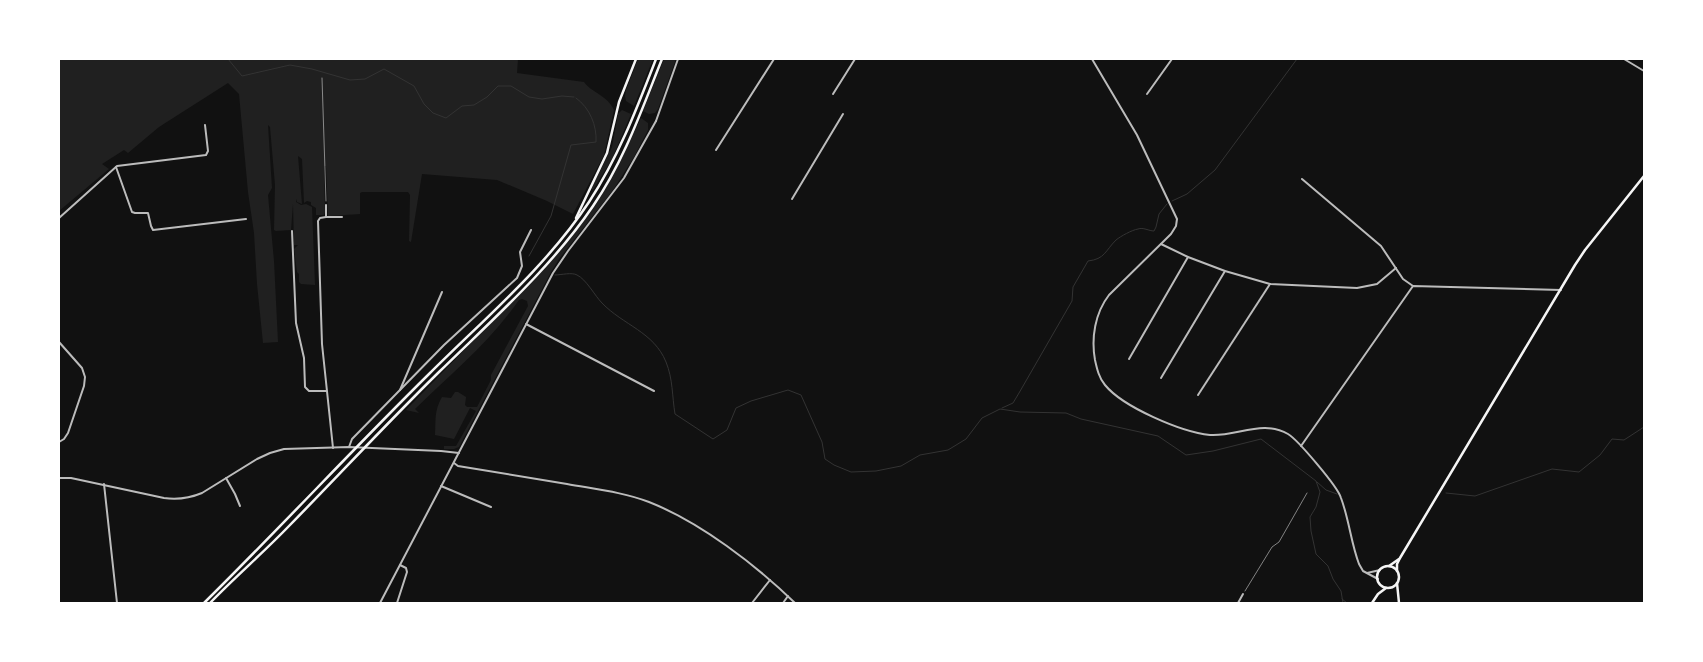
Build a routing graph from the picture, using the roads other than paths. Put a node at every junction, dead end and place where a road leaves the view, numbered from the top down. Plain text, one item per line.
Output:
1 (636, 59) edge
2 (656, 59) edge
3 (662, 59) edge
4 (678, 59) edge
5 (774, 59) edge
6 (855, 59) edge
7 (1092, 59) edge
8 (1172, 59) edge
9 (1624, 59) edge
10 (1644, 71) edge
11 (833, 94) dead end
12 (1147, 94) dead end
13 (843, 114) dead end
14 (205, 124) dead end
15 (716, 150) dead end
16 (116, 167) junction
17 (1644, 176) edge
18 (1302, 179) dead end
19 (792, 199) dead end
20 (326, 205) road end
21 (326, 217) junction
22 (342, 217) dead end
23 (59, 218) edge
24 (246, 219) dead end
25 (573, 224) junction
26 (531, 230) dead end
27 (292, 231) dead end
28 (1162, 244) junction
29 (1188, 256) junction
30 (1396, 268) junction
31 (1226, 271) junction
32 (1270, 284) junction
33 (1413, 286) junction
34 (1561, 290) junction
35 (442, 292) dead end
36 (526, 324) junction
37 (59, 342) edge
38 (1129, 359) dead end
39 (1161, 378) dead end
40 (326, 391) junction
41 (654, 391) dead end
42 (399, 392) junction
43 (1198, 395) dead end
44 (59, 442) edge
45 (1301, 446) junction
46 (350, 447) junction
47 (333, 448) junction
48 (459, 453) junction
49 (454, 463) junction
50 (59, 478) edge
51 (226, 478) junction
52 (104, 484) junction
53 (441, 486) junction
54 (240, 506) dead end
55 (491, 507) dead end
56 (1400, 558) junction
57 (400, 565) junction
58 (1389, 566) junction
59 (1380, 570) junction
60 (1397, 571) junction
61 (1367, 573) junction
62 (770, 580) junction
63 (1378, 580) junction
64 (1397, 583) junction
65 (1386, 588) junction
66 (1391, 588) junction
67 (1243, 594) road end
68 (1378, 594) junction
69 (1398, 594) junction
70 (788, 596) junction
71 (212, 602) edge
72 (117, 603) edge
73 (204, 603) edge
74 (380, 603) edge
75 (397, 603) edge
76 (752, 603) edge
77 (783, 603) edge
78 (795, 603) edge
79 (1238, 603) edge
80 (1372, 603) edge
81 (1399, 603) edge

1 - 25 main road
2 - 25 main road
3 - 71 main road
4 - 36 street
5 - 15 street
6 - 11 street
7 - 28 street
8 - 12 street
9 - 10 street
13 - 19 street
14 - 16 street
16 - 23 street
16 - 24 street
17 - 34 main road
18 - 30 street
20 - 21 street
21 - 22 street
21 - 40 street
25 - 73 main road
26 - 42 street
27 - 40 street
28 - 29 street
28 - 45 street
29 - 31 street
29 - 38 street
30 - 32 street
30 - 33 street
31 - 32 street
31 - 39 street
32 - 43 street
33 - 34 street
33 - 45 street
34 - 56 main road
35 - 42 street
36 - 41 street
36 - 48 street
37 - 44 street
40 - 47 street
42 - 46 street
45 - 61 street
46 - 47 street
46 - 48 street
47 - 51 street
48 - 49 street
49 - 53 street
49 - 62 street
50 - 52 street
51 - 52 street
51 - 54 street
52 - 72 street
53 - 55 street
53 - 57 street
56 - 58 main road
56 - 60 main road
57 - 74 street
57 - 75 street
58 - 59 main road
58 - 60 main road
59 - 61 street
59 - 63 main road
60 - 64 main road
61 - 63 street
62 - 70 street
62 - 76 street
63 - 65 main road
63 - 68 main road
64 - 66 main road
64 - 69 main road
65 - 66 main road
65 - 68 main road
66 - 69 main road
67 - 79 street
68 - 80 main road
69 - 81 main road
70 - 77 street
70 - 78 street

